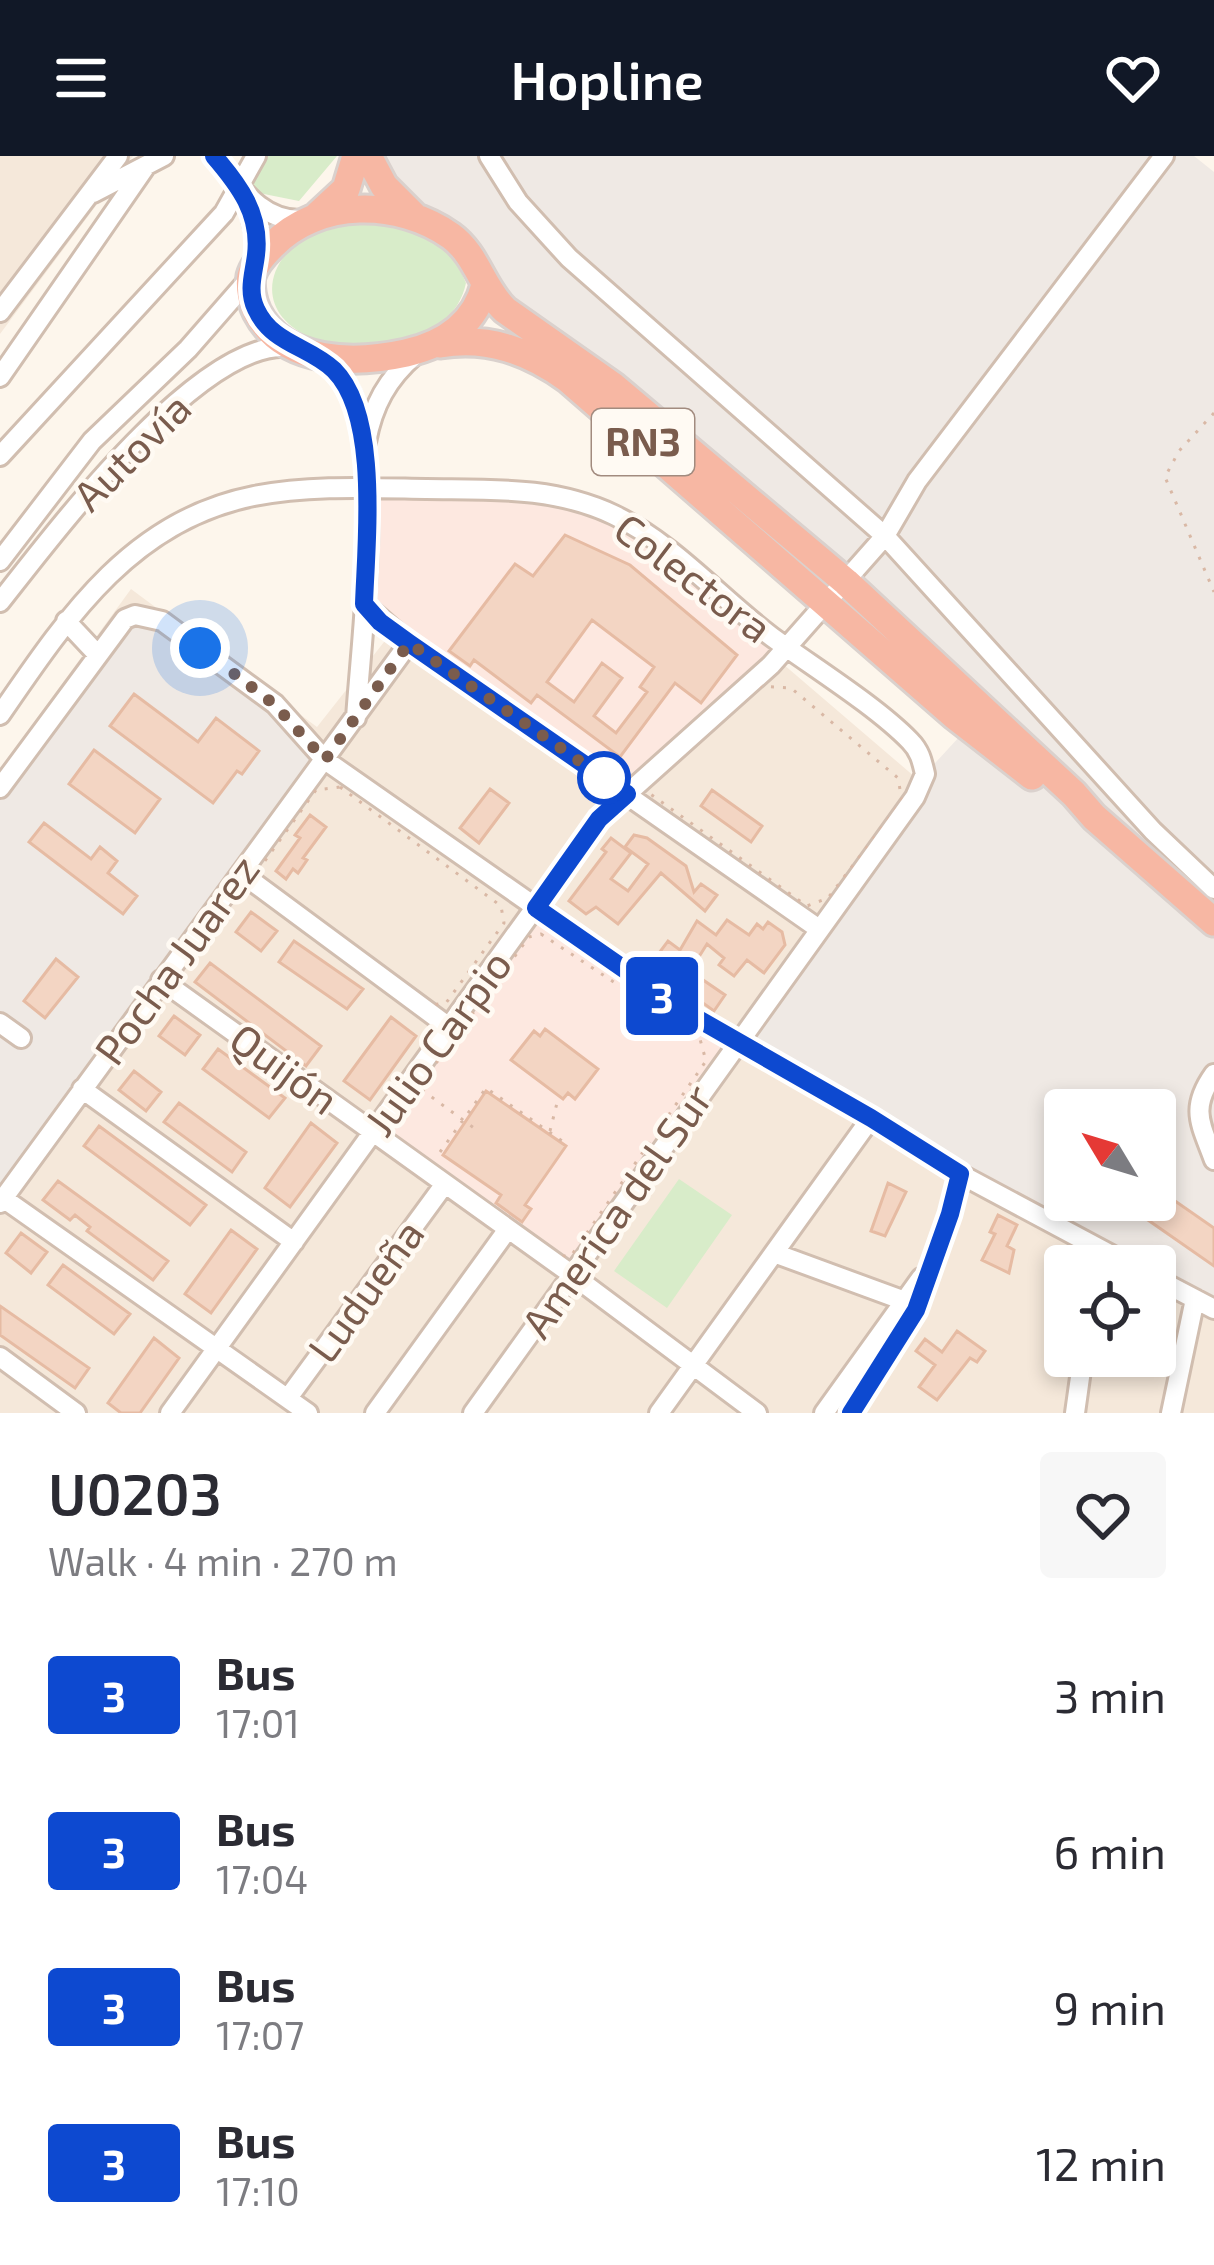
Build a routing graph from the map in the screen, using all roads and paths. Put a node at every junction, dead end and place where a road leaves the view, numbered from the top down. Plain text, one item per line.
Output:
1 (118, 156) edge
2 (164, 156) edge
3 (214, 156) edge
4 (256, 156) edge
5 (356, 156) edge
6 (368, 156) edge
7 (489, 156) edge
8 (1164, 156) edge
9 (146, 166) junction
10 (243, 193) junction
11 (89, 195) junction
12 (414, 216) junction
13 (315, 217) junction
14 (252, 274) junction
15 (484, 285) junction
16 (0, 312) edge
17 (426, 346) junction
18 (305, 351) junction
19 (0, 376) edge
20 (1214, 413) edge
21 (0, 455) edge
22 (363, 459) junction
23 (367, 488) junction
24 (885, 536) junction
25 (0, 561) edge
26 (1214, 592) edge
27 (836, 593) junction
28 (0, 602) edge
29 (364, 604) junction
30 (66, 621) junction
31 (409, 643) junction
32 (787, 648) junction
33 (97, 654) junction
34 (0, 715) edge
35 (356, 718) junction
36 (325, 760) junction
37 (925, 773) joint
38 (647, 785) joint
39 (0, 788) edge
40 (627, 794) junction
41 (1094, 818) junction
42 (241, 873) junction
43 (1214, 889) edge
44 (536, 908) junction
45 (1214, 922) edge
46 (819, 929) junction
47 (161, 980) junction
48 (446, 1003) joint
49 (0, 1023) edge
50 (449, 1027) junction
51 (20, 1038) dead end
52 (736, 1043) junction
53 (1214, 1075) edge
54 (418, 1088) junction
55 (82, 1089) junction
56 (558, 1099) dead end
57 (871, 1118) junction
58 (463, 1120) junction
59 (474, 1128) dead end
60 (550, 1132) junction
61 (371, 1133) junction
62 (568, 1145) dead end
63 (440, 1152) dead end
64 (1214, 1160) edge
65 (960, 1174) junction
66 (444, 1184) junction
67 (2, 1201) edge
68 (508, 1229) junction
69 (294, 1242) junction
70 (1081, 1245) edge
71 (774, 1252) junction
72 (572, 1275) junction
73 (1176, 1289) edge
74 (1196, 1299) junction
75 (912, 1303) junction
76 (1214, 1309) edge
77 (215, 1350) junction
78 (0, 1357) edge
79 (692, 1366) junction
80 (1080, 1377) edge
81 (288, 1398) junction
82 (76, 1413) edge
83 (170, 1413) edge
84 (308, 1413) edge
85 (375, 1413) edge
86 (473, 1413) edge
87 (659, 1413) edge
88 (757, 1413) edge
89 (824, 1413) edge
90 (851, 1413) edge
91 (1075, 1413) edge
92 (1172, 1413) edge

1 - 11 street
2 - 9 street
3 - 10 street
4 - 10 street
5 - 13 highway
6 - 12 highway, RN3
7 - 24 street
8 - 24 street, Julio Carpio
9 - 11 street
9 - 19 street
10 - 13 street
10 - 14 street
10 - 21 street
11 - 16 street
12 - 13 highway, RN3
12 - 15 highway, RN3
13 - 14 highway
14 - 18 highway
14 - 25 street, Autovía
15 - 17 highway
15 - 27 highway, RN3
17 - 18 highway, RN3
17 - 22 street
17 - 27 highway, RN3
18 - 22 street
18 - 28 street, Autovía
20 - 26 path
22 - 23 street
23 - 29 street
23 - 30 street, Colectora
23 - 32 street, Colectora
24 - 27 street, Julio Carpio
24 - 43 street
27 - 32 street, Julio Carpio
27 - 41 highway, RN3
27 - 41 highway, RN3
29 - 31 street
29 - 35 street
30 - 33 street
30 - 34 street, Colectora
31 - 35 street, Pocha Juarez
31 - 40 street
32 - 37 street, Colectora
32 - 40 street, Julio Carpio
33 - 36 street
33 - 39 street
35 - 36 street, Pocha Juarez
36 - 42 street, Pocha Juarez
36 - 44 street
37 - 46 street, America del Sur
38 - 38 path
40 - 44 street, Julio Carpio
40 - 46 street
41 - 45 highway, RN3
42 - 47 street, Pocha Juarez
42 - 50 street
44 - 50 street, Julio Carpio
44 - 52 street
46 - 52 street, America del Sur
47 - 55 street, Pocha Juarez
47 - 61 street, Quijón
48 - 48 path
49 - 51 street
50 - 61 street, Julio Carpio
52 - 57 street
52 - 72 street, America del Sur
53 - 64 street
54 - 54 path
54 - 58 path
55 - 67 street, Pocha Juarez
55 - 69 street
56 - 60 path
57 - 65 street
57 - 71 street
58 - 59 path
58 - 60 path
58 - 63 path
60 - 62 path
61 - 66 street, Quijón
61 - 69 street, Julio Carpio
65 - 70 street
65 - 75 street
66 - 68 street, Quijón
66 - 81 street, Ludueña
67 - 77 street
68 - 72 street, Quijón
68 - 85 street
69 - 77 street, Julio Carpio
71 - 75 street
71 - 79 street
72 - 79 street, Quijón
72 - 86 street, America del Sur
73 - 74 street
74 - 76 street
74 - 92 street
75 - 89 street
75 - 90 street
77 - 81 street
77 - 83 street, Julio Carpio
78 - 82 street
79 - 87 street
79 - 88 street, Quijón
80 - 91 street
81 - 84 street

